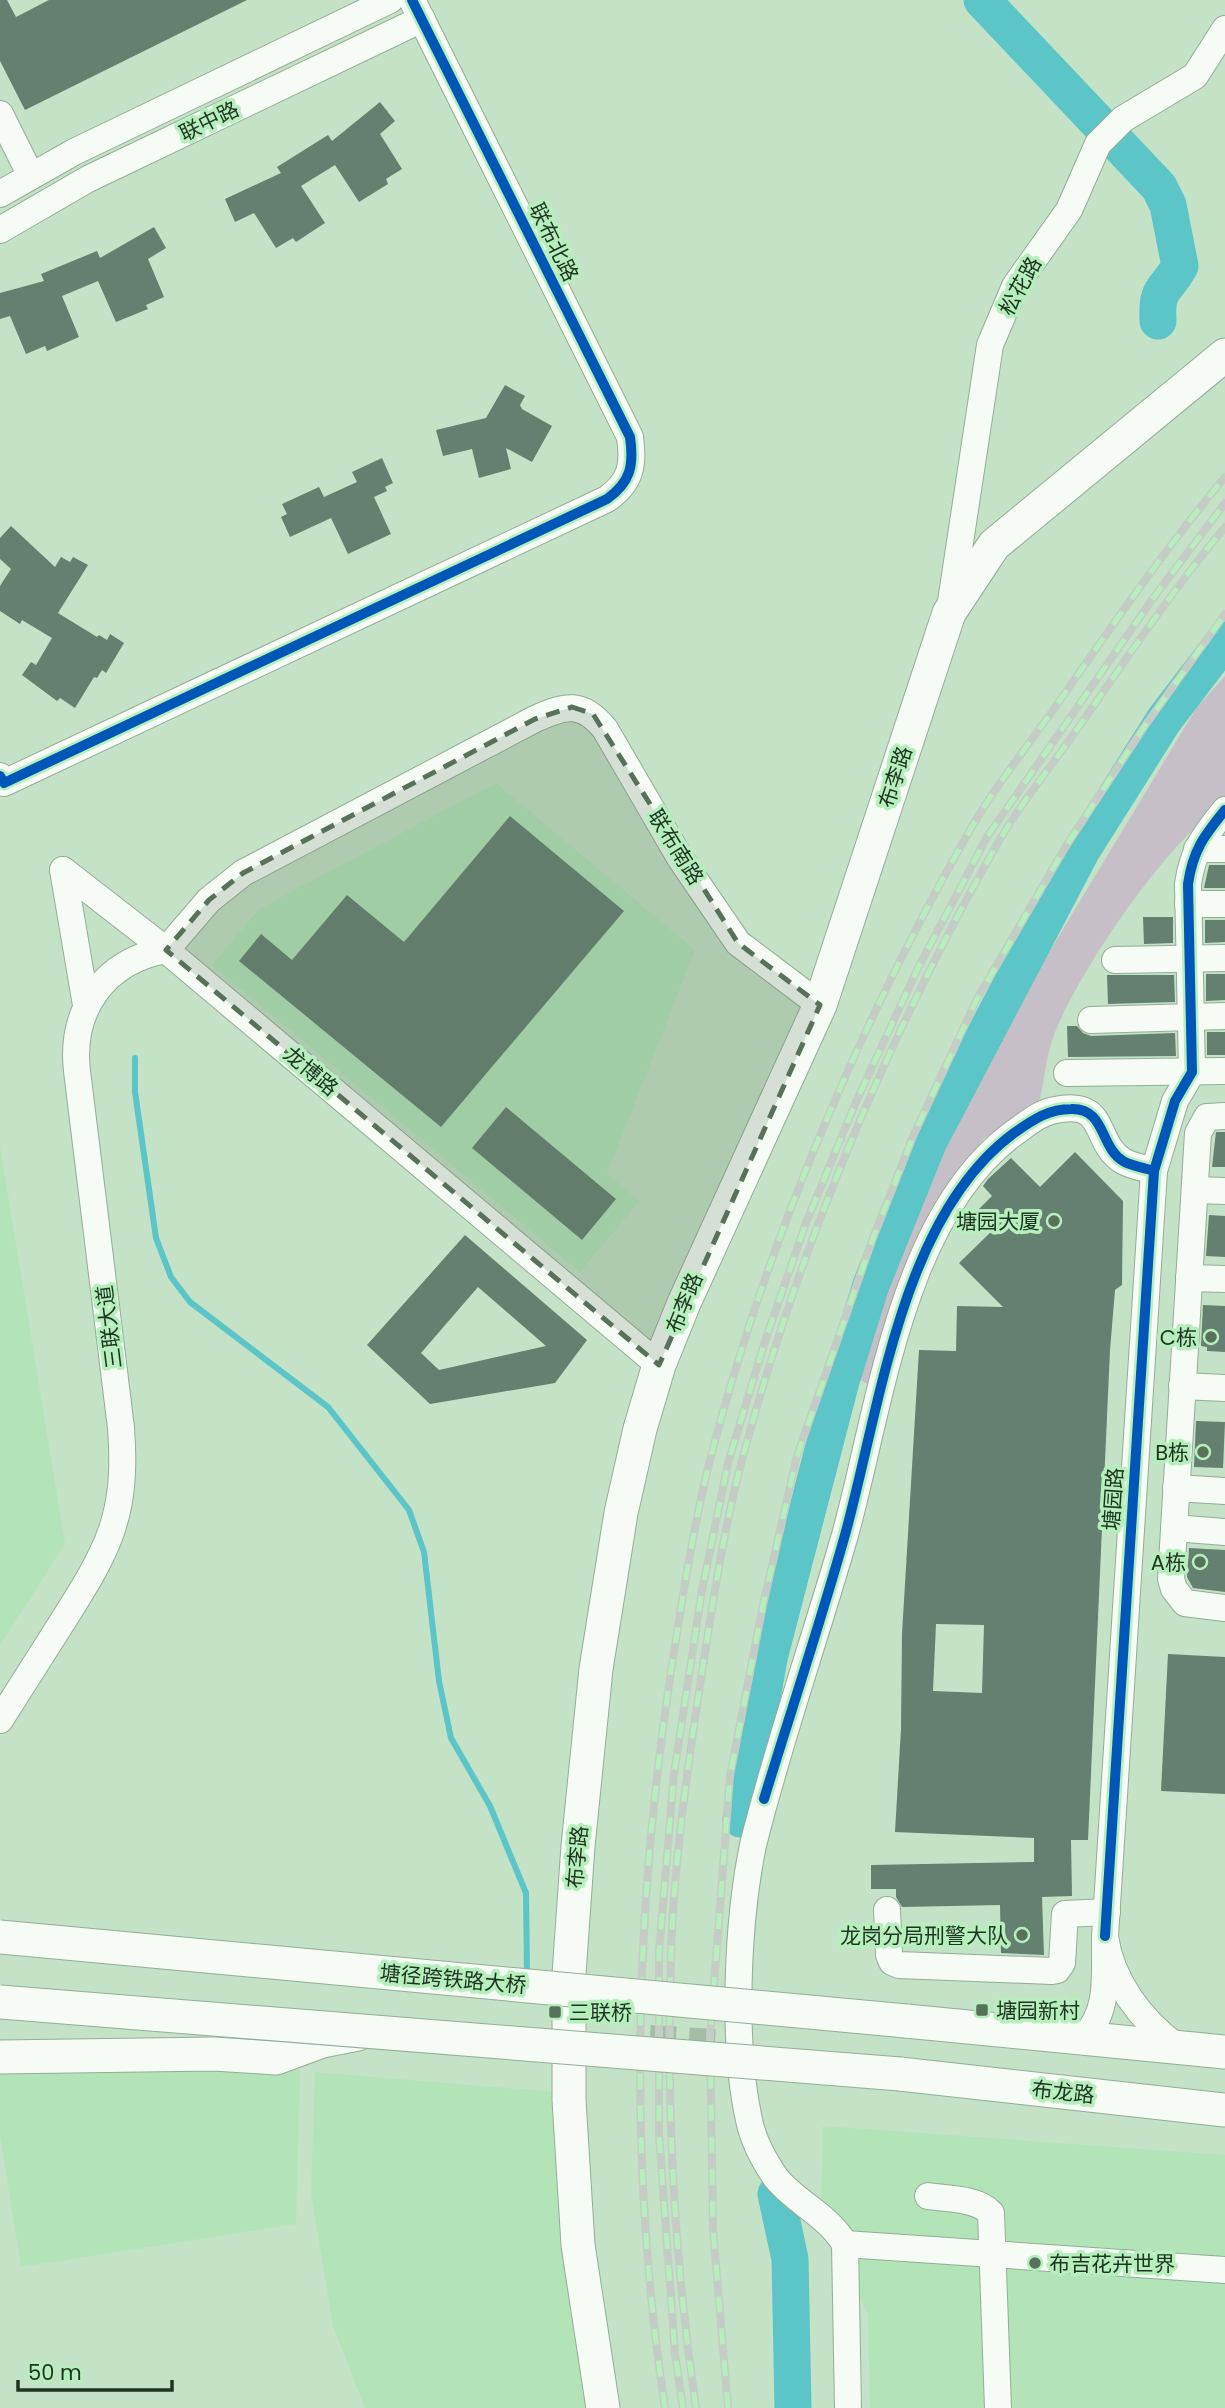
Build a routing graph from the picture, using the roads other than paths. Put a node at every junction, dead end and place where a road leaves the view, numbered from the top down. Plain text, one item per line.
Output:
1 (390, 0) edge
2 (417, 9) edge
3 (1225, 29) edge
4 (0, 114) edge
5 (31, 176) junction
6 (0, 194) edge
7 (0, 230) edge
8 (1225, 355) edge
9 (949, 613) junction
10 (2, 780) edge
11 (1225, 810) edge
12 (1197, 849) junction
13 (1225, 849) edge
14 (1188, 904) junction
15 (1225, 904) edge
16 (166, 950) junction
17 (1189, 958) junction
18 (1225, 958) edge
19 (1115, 960) dead end
20 (86, 1005) junction
21 (820, 1005) junction
22 (1225, 1016) edge
23 (1191, 1017) junction
24 (1091, 1020) dead end
25 (1225, 1071) edge
26 (1130, 1072) junction
27 (1192, 1072) junction
28 (1067, 1073) dead end
29 (1074, 1108) junction
30 (1225, 1116) edge
31 (1153, 1171) junction
32 (1195, 1190) junction
33 (1225, 1191) edge
34 (1189, 1278) junction
35 (1225, 1279) edge
36 (659, 1366) junction
37 (1182, 1386) junction
38 (1225, 1388) edge
39 (1176, 1488) junction
40 (1225, 1491) edge
41 (1174, 1528) junction
42 (1225, 1532) edge
43 (1225, 1608) edge
44 (0, 1720) edge
45 (887, 1910) dead end
46 (1106, 1924) junction
47 (0, 1937) edge
48 (0, 2001) edge
49 (569, 2031) junction
50 (620, 2036) tunnel mouth
51 (1083, 2038) junction
52 (1177, 2047) junction
53 (1225, 2052) edge
54 (0, 2057) edge
55 (1220, 2112) edge
56 (928, 2196) dead end
57 (845, 2244) junction
58 (993, 2253) junction
59 (1225, 2270) edge
60 (603, 2408) edge
61 (848, 2408) edge
62 (998, 2408) edge

1 - 5 street, 联中路
2 - 7 street, 联中路
2 - 10 street, 联布北路
3 - 9 street, 松花路
4 - 5 street
5 - 6 street, 联中路
8 - 9 main road, 布李路
9 - 21 main road, 布李路
11 - 12 street
12 - 13 street
12 - 14 street
14 - 15 street
14 - 17 street
16 - 20 street, 三联大道
16 - 20 street, 龙博路
16 - 21 street, 联布南路
16 - 36 street, 龙博路
17 - 18 street
17 - 19 street
17 - 23 street
20 - 44 street, 三联大道
21 - 36 main road, 布李路
22 - 23 street
23 - 24 street
23 - 27 street
25 - 27 street
26 - 27 street
26 - 28 street
26 - 29 street
27 - 31 street, 塘园路
29 - 31 street
29 - 57 street
30 - 32 street
31 - 46 street, 塘园路
32 - 33 street
32 - 34 street
34 - 35 street
34 - 37 street
36 - 49 main road, 布李路
37 - 38 street
37 - 39 street
39 - 40 street
39 - 41 street
41 - 42 street
41 - 43 street
45 - 46 street
46 - 51 street, 塘园路
46 - 52 street, 塘园路
47 - 51 main road, 塘径跨铁路大桥, bridge
48 - 55 main road, 布龙路, bridge
49 - 50 street
49 - 54 main road
49 - 60 main road, 布李路
51 - 52 main road
52 - 53 main road
56 - 58 street
57 - 58 street
57 - 61 street
58 - 59 street
58 - 62 street

